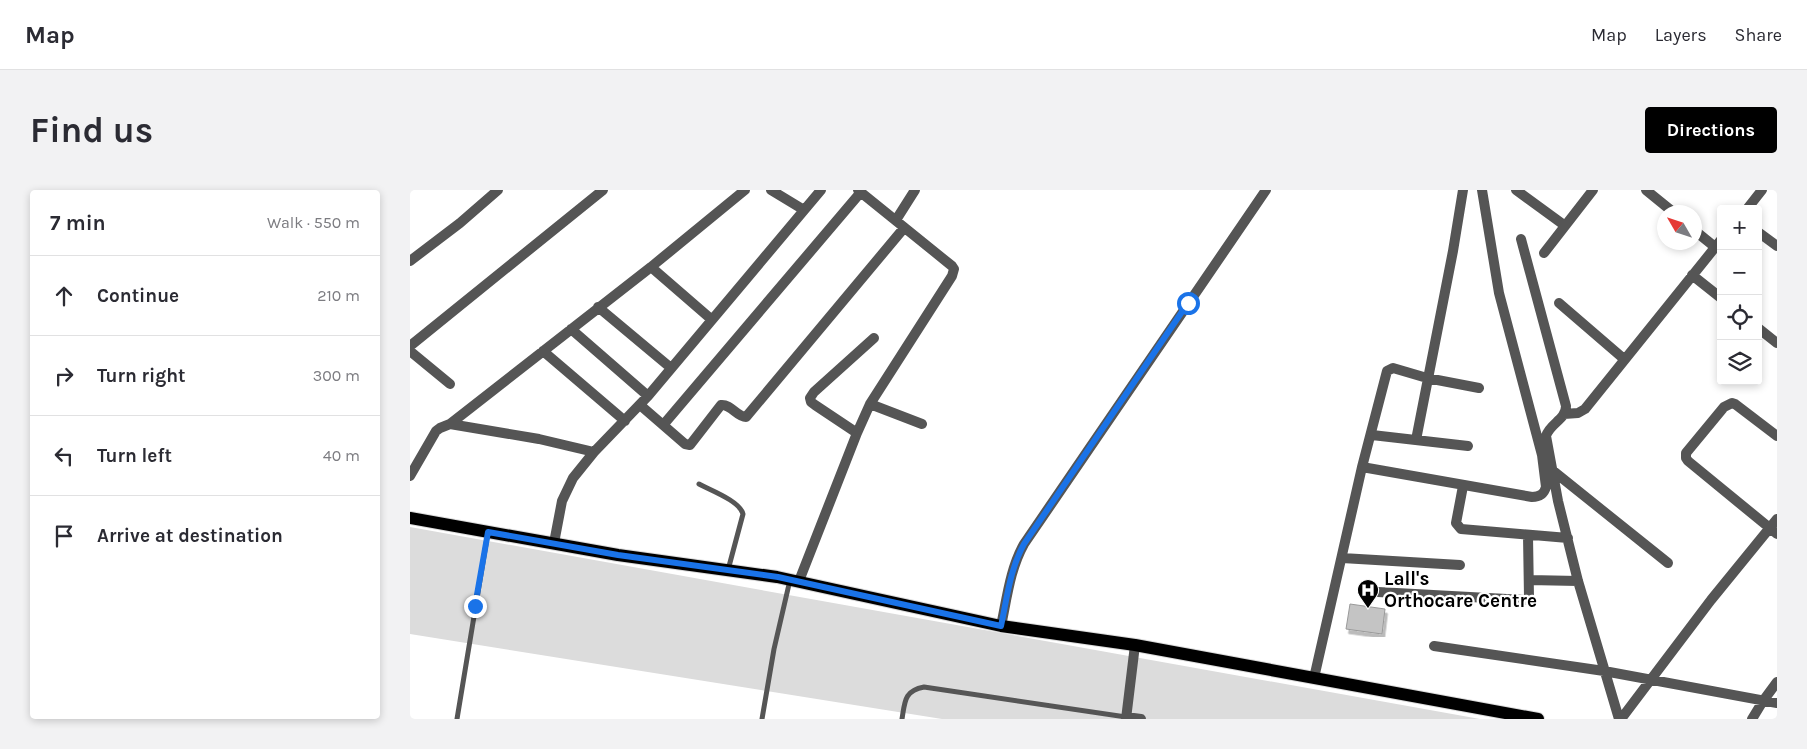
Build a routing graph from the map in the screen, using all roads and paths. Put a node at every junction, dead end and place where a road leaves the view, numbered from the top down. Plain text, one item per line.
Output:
1 (498, 190) edge
2 (603, 190) edge
3 (745, 190) edge
4 (771, 190) edge
5 (821, 190) edge
6 (915, 190) edge
7 (1266, 190) edge
8 (1463, 190) edge
9 (1482, 190) edge
10 (1516, 190) edge
11 (1593, 190) edge
12 (1646, 190) edge
13 (1762, 190) edge
14 (859, 191) edge
15 (1657, 194) edge
16 (1667, 205) edge
17 (1750, 205) edge
18 (804, 210) junction
19 (896, 220) junction
20 (1564, 225) junction
21 (904, 228) junction
22 (1702, 235) edge
23 (1762, 235) edge
24 (1521, 239) dead end
25 (1717, 243) edge
26 (1717, 245) edge
27 (1777, 246) edge
28 (1544, 253) dead end
29 (410, 261) edge
30 (651, 267) junction
31 (1692, 275) junction
32 (1717, 295) edge
33 (1559, 304) dead end
34 (598, 307) junction
35 (711, 319) junction
36 (571, 328) junction
37 (1762, 331) edge
38 (874, 338) dead end
39 (1777, 343) edge
40 (410, 346) edge
41 (410, 351) edge
42 (543, 351) junction
43 (1624, 359) junction
44 (671, 368) junction
45 (1428, 378) junction
46 (450, 384) dead end
47 (1479, 388) dead end
48 (648, 396) junction
49 (870, 404) junction
50 (640, 405) junction
51 (1564, 414) junction
52 (625, 421) junction
53 (450, 424) junction
54 (664, 424) junction
55 (922, 424) dead end
56 (857, 433) junction
57 (1372, 434) junction
58 (1777, 436) edge
59 (1416, 440) junction
60 (1468, 446) dead end
61 (594, 452) junction
62 (1362, 467) junction
63 (1552, 470) junction
64 (410, 476) edge
65 (699, 484) dead end
66 (1463, 486) junction
67 (410, 518) edge
68 (1777, 519) edge
69 (1773, 531) edge
70 (488, 532) junction
71 (1528, 536) junction
72 (1568, 538) junction
73 (554, 543) junction
74 (1342, 558) junction
75 (1668, 563) dead end
76 (1460, 565) dead end
77 (727, 570) junction
78 (795, 580) junction
79 (1529, 580) junction
80 (1578, 581) junction
81 (1378, 592) dead end
82 (1001, 626) junction
83 (1135, 645) junction
84 (1434, 646) dead end
85 (1604, 671) junction
86 (1314, 678) junction
87 (1651, 680) junction
88 (1777, 682) edge
89 (1763, 701) junction
90 (1777, 703) edge
91 (1126, 718) edge
92 (457, 719) edge
93 (762, 719) edge
94 (902, 719) edge
95 (1142, 719) edge
96 (1538, 719) edge
97 (1620, 719) edge
98 (1752, 719) edge

1 - 29 street
2 - 40 street
3 - 30 street
4 - 18 street
5 - 18 street
6 - 19 street
7 - 82 street
8 - 45 street
9 - 66 street
10 - 20 street
11 - 20 street
12 - 15 street
13 - 17 street
14 - 19 street
14 - 54 street
15 - 16 street
18 - 35 street
19 - 21 street
20 - 28 street
21 - 49 street
21 - 54 street
22 - 25 street
23 - 27 street
24 - 51 street
26 - 31 street
30 - 34 street
30 - 35 street
31 - 32 street
31 - 43 street
33 - 43 street
34 - 36 street
34 - 44 street
35 - 44 street
36 - 42 street
36 - 48 street
37 - 39 street
38 - 56 street
41 - 46 street
42 - 52 street
42 - 53 street
43 - 51 street
44 - 48 street
45 - 47 street
45 - 57 street
45 - 59 street
48 - 50 street
49 - 55 street
49 - 56 street
50 - 52 street
50 - 54 street
51 - 63 street
52 - 61 street
53 - 61 street
53 - 64 street
56 - 78 street
57 - 59 street
57 - 62 street
58 - 69 street
59 - 60 street
61 - 73 street
62 - 66 street
62 - 74 street
63 - 72 street
63 - 75 street
65 - 77 lane
66 - 71 street
67 - 70 main road
68 - 69 street
69 - 87 street
70 - 73 main road
70 - 92 lane
71 - 72 street
71 - 79 street
72 - 80 street
73 - 77 main road
74 - 76 street
74 - 86 street
77 - 78 main road
78 - 82 main road
78 - 93 lane
79 - 80 street
79 - 81 street
80 - 85 street
82 - 83 main road
83 - 86 main road
83 - 91 street
84 - 85 street
85 - 87 street
85 - 97 street
86 - 96 main road
87 - 89 street
87 - 97 street
88 - 89 street
89 - 90 street
89 - 98 street
91 - 94 lane
91 - 95 street

